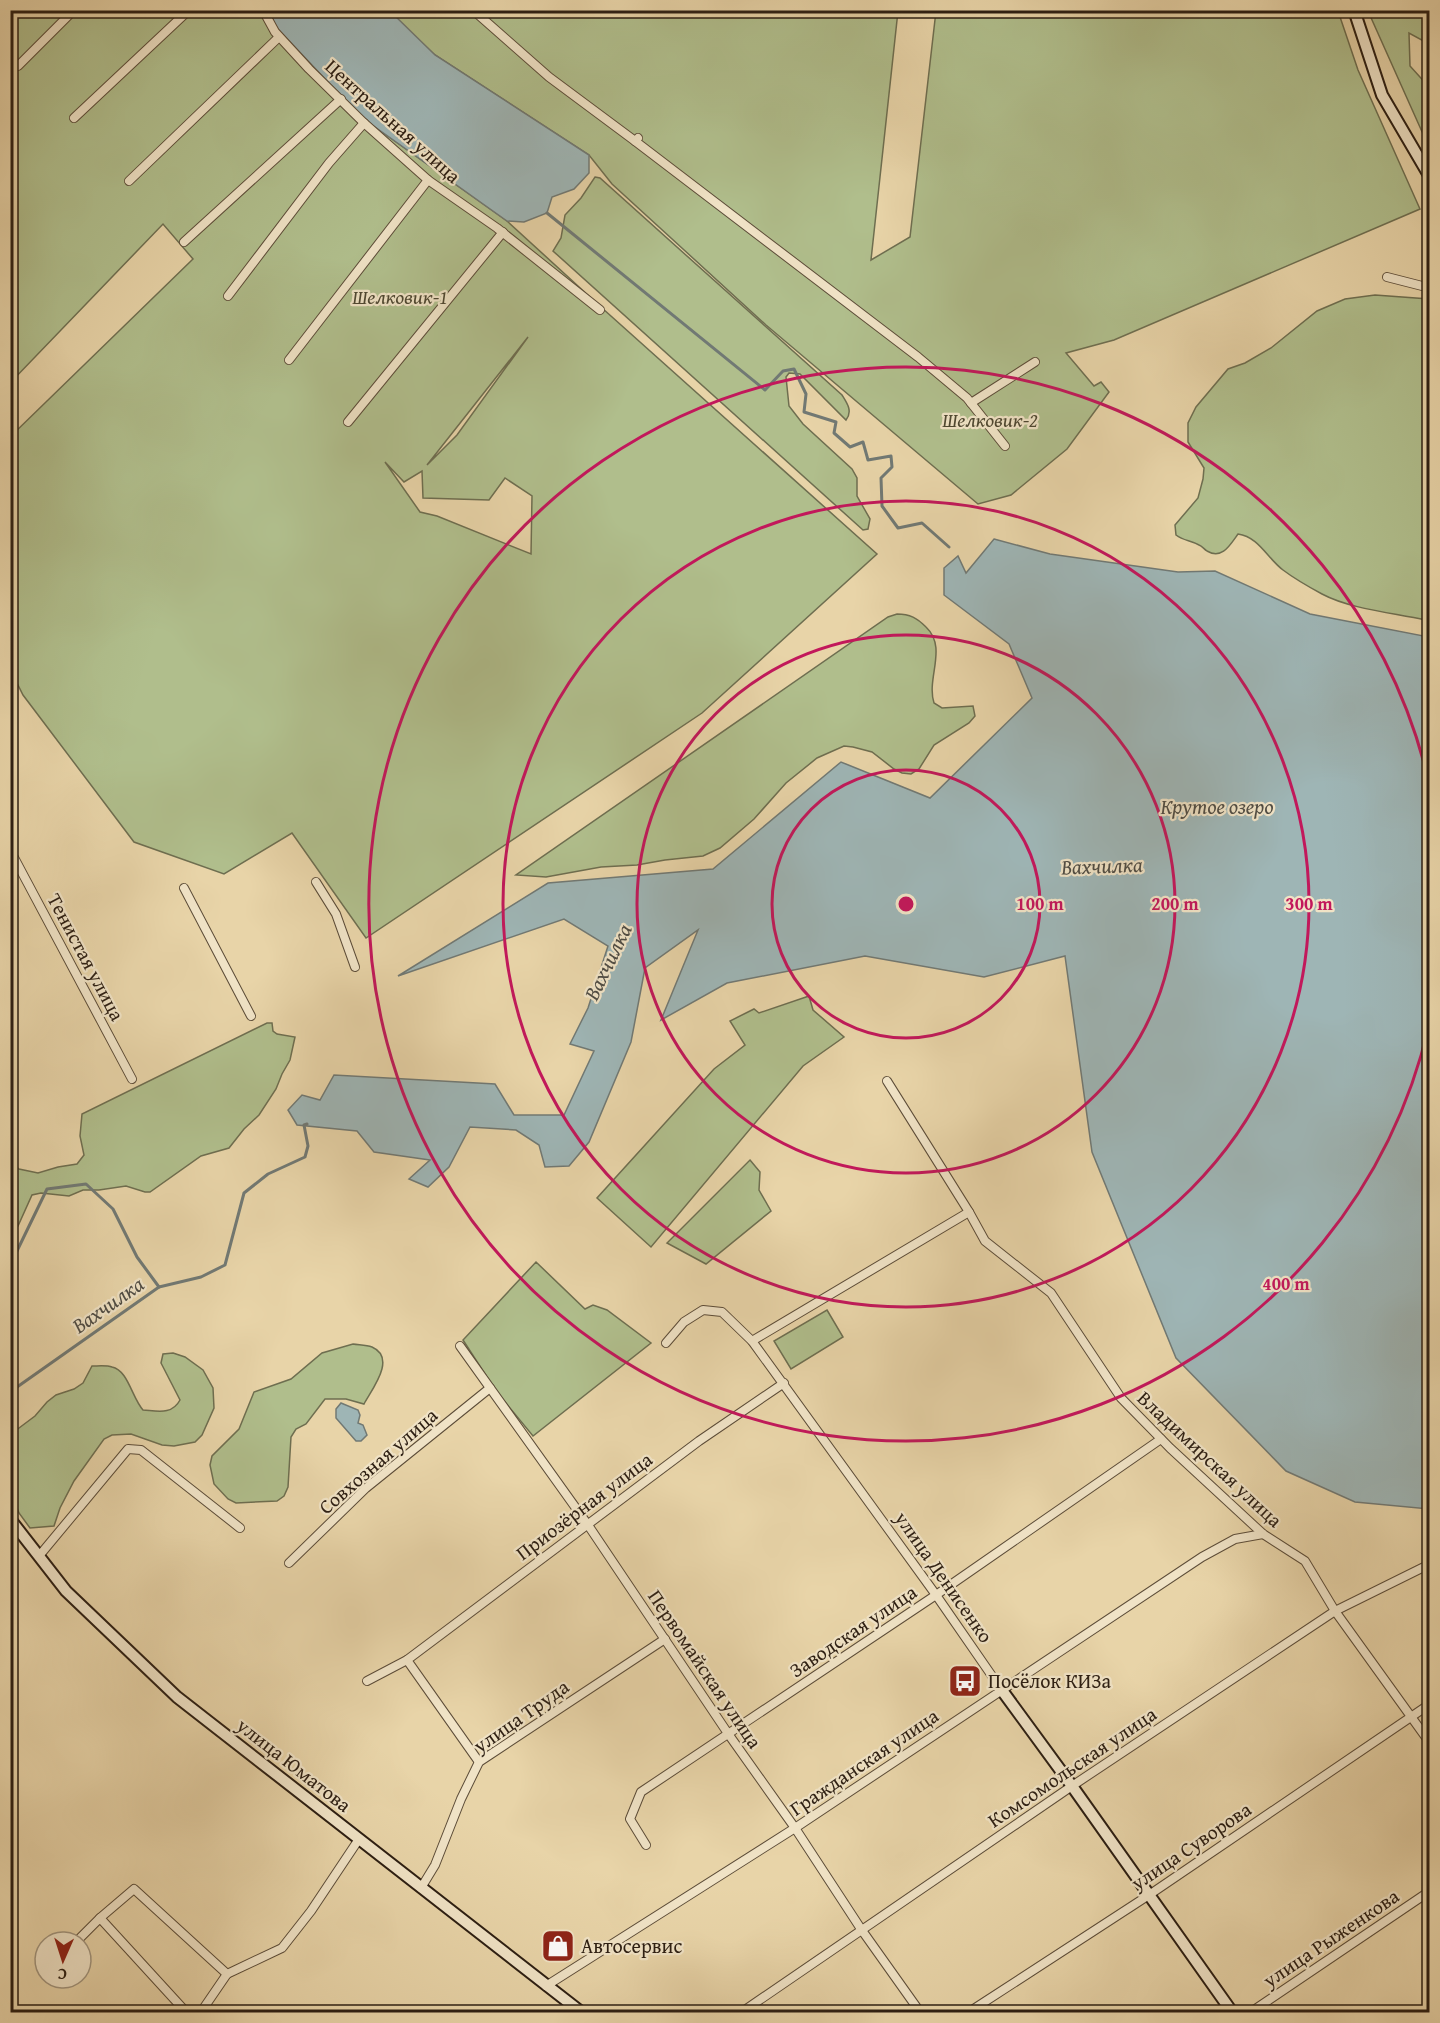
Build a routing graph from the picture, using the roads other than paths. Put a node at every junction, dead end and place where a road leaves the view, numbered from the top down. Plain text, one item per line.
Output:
1 (74, 10) edge
2 (189, 10) edge
3 (263, 10) edge
4 (473, 10) edge
5 (1354, 10) edge
6 (279, 37) junction
7 (18, 66) dead end
8 (341, 99) junction
9 (74, 118) dead end
10 (364, 123) junction
11 (1430, 177) edge
12 (428, 180) junction
13 (129, 181) dead end
14 (503, 232) junction
15 (184, 242) dead end
16 (1387, 277) dead end
17 (1430, 288) edge
18 (228, 296) dead end
19 (600, 310) dead end
20 (289, 360) dead end
21 (1035, 362) dead end
22 (971, 403) junction
23 (348, 422) dead end
24 (1005, 446) dead end
25 (10, 850) edge
26 (316, 882) dead end
27 (184, 888) dead end
28 (355, 967) dead end
29 (251, 1016) dead end
30 (132, 1079) dead end
31 (888, 1081) dead end
32 (969, 1212) junction
33 (752, 1341) junction
34 (666, 1342) dead end
35 (460, 1346) dead end
36 (784, 1383) junction
37 (490, 1388) junction
38 (1161, 1439) junction
39 (10, 1519) edge
40 (588, 1525) junction
41 (240, 1528) dead end
42 (1263, 1534) junction
43 (39, 1556) junction
44 (289, 1563) dead end
45 (1430, 1564) edge
46 (936, 1595) junction
47 (1335, 1611) junction
48 (665, 1639) junction
49 (407, 1660) junction
50 (367, 1681) dead end
51 (1001, 1689) junction
52 (1430, 1704) edge
53 (1412, 1716) junction
54 (729, 1735) junction
55 (1430, 1743) edge
56 (479, 1762) junction
57 (1072, 1786) junction
58 (795, 1828) junction
59 (359, 1839) junction
60 (646, 1845) dead end
61 (421, 1888) junction
62 (1430, 1891) edge
63 (1149, 1895) junction
64 (100, 1918) junction
65 (861, 1929) junction
66 (88, 1930) edge
67 (227, 1974) junction
68 (546, 1986) junction
69 (186, 2013) edge
70 (201, 2013) edge
71 (581, 2013) edge
72 (742, 2013) edge
73 (920, 2013) edge
74 (969, 2013) edge
75 (1232, 2013) edge
76 (1251, 2013) edge

1 - 7 street
2 - 9 street
3 - 6 street, Центральная улица
4 - 22 street
5 - 11 main road
6 - 8 street, Центральная улица
6 - 13 street
8 - 10 street, Центральная улица
8 - 15 street
10 - 12 street, Центральная улица
10 - 18 street
12 - 14 street, Центральная улица
12 - 20 street
14 - 19 street, Центральная улица
14 - 23 street
16 - 17 street
21 - 22 street
22 - 24 street
25 - 30 street, Тенистая улица
26 - 28 street
27 - 29 street
31 - 32 street, Владимирская улица
32 - 33 street
32 - 38 street, Владимирская улица
33 - 34 street, улица Денисенко
33 - 36 street, улица Денисенко
35 - 37 street, Первомайская улица
36 - 40 street, Приозёрная улица
36 - 46 street, улица Денисенко
37 - 40 street, Первомайская улица
37 - 44 street, Совхозная улица
38 - 42 street, Владимирская улица
38 - 46 street, Заводская улица
39 - 43 main road, улица Юматова
40 - 48 street, Первомайская улица
40 - 49 street, Приозёрная улица
41 - 43 street
42 - 47 street, Владимирская улица
42 - 51 street, Гражданская улица
43 - 59 main road, улица Юматова
45 - 47 street, Комсомольская улица
46 - 51 street, улица Денисенко
46 - 54 street, Заводская улица
47 - 53 street, Владимирская улица
47 - 57 street, Комсомольская улица
48 - 54 street, Первомайская улица
48 - 56 street, улица Труда
49 - 50 street, Приозёрная улица
49 - 56 street
51 - 57 main road, улица Денисенко
51 - 58 street, Гражданская улица
52 - 53 street, улица Суворова
53 - 55 street, Владимирская улица
53 - 63 street, улица Суворова
54 - 58 street, Первомайская улица
54 - 60 street, Заводская улица
56 - 61 street, улица Труда
57 - 63 main road, улица Денисенко
57 - 65 street, Комсомольская улица
58 - 65 street, Первомайская улица
58 - 68 street, Гражданская улица
59 - 61 main road, улица Юматова
59 - 67 street
61 - 68 main road, улица Юматова
62 - 76 street, улица Рыженкова
63 - 74 street, улица Суворова
63 - 75 main road, улица Денисенко
64 - 66 street
64 - 67 street
64 - 69 street
65 - 72 street, Комсомольская улица
65 - 73 street, Первомайская улица
67 - 70 street
68 - 71 main road, улица Юматова

